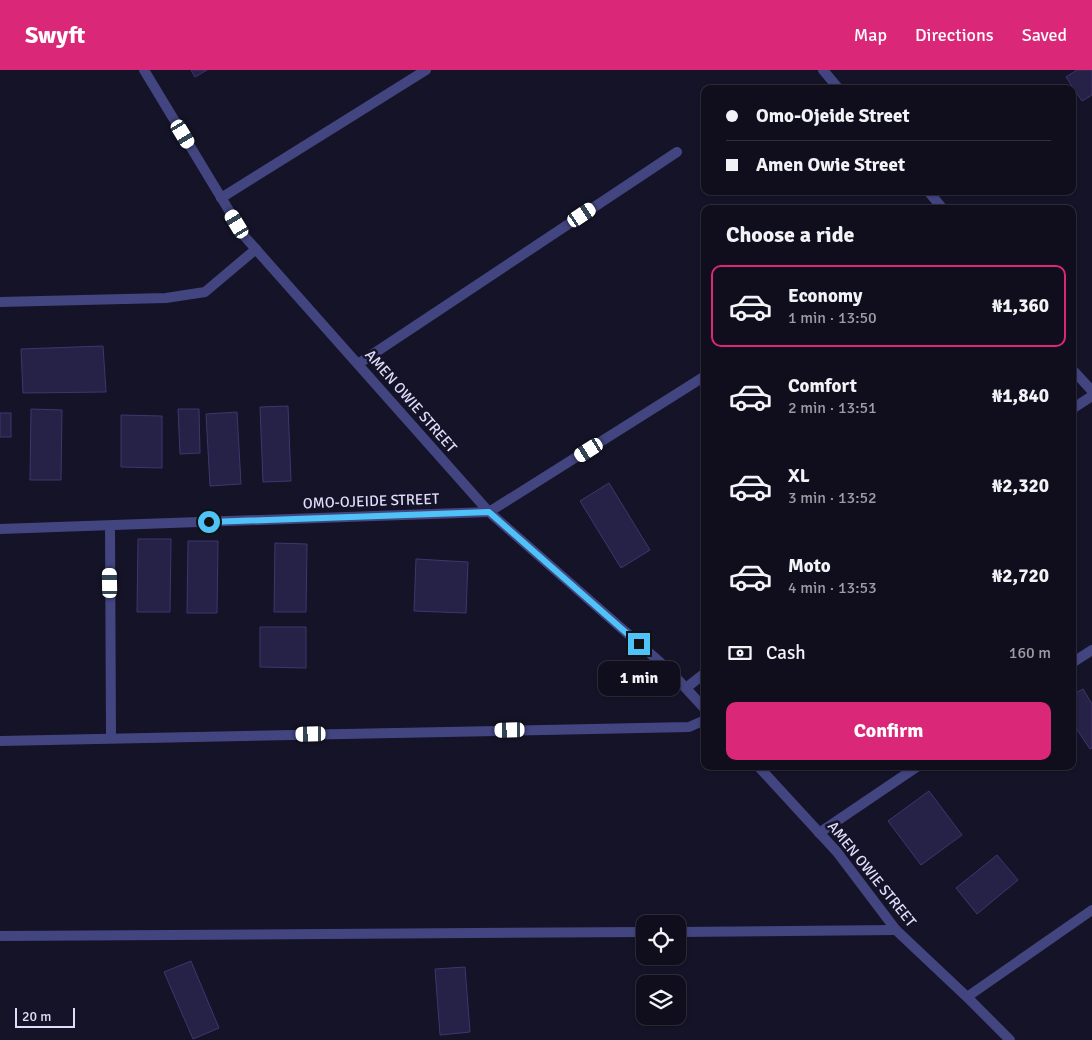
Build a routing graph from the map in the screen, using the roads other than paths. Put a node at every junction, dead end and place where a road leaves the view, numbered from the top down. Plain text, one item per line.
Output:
1 (144, 70) edge
2 (426, 70) edge
3 (823, 70) edge
4 (836, 85) edge
5 (677, 152) dead end
6 (932, 195) edge
7 (222, 198) junction
8 (940, 205) edge
9 (256, 249) junction
10 (0, 302) edge
11 (358, 364) junction
12 (1076, 373) edge
13 (701, 379) edge
14 (1092, 391) edge
15 (1092, 396) edge
16 (1076, 406) edge
17 (489, 512) junction
18 (110, 526) junction
19 (0, 529) edge
20 (1092, 650) edge
21 (1076, 660) edge
22 (701, 676) edge
23 (686, 688) junction
24 (701, 705) edge
25 (701, 722) edge
26 (111, 738) junction
27 (0, 741) edge
28 (762, 770) edge
29 (912, 770) edge
30 (819, 832) junction
31 (1092, 910) edge
32 (896, 930) junction
33 (636, 932) edge
34 (686, 932) edge
35 (0, 936) edge
36 (967, 997) junction
37 (1010, 1040) edge

1 - 7 street, AMEN OWIE STREET
2 - 7 street
3 - 4 street
5 - 11 street
6 - 8 street
7 - 9 street, AMEN OWIE STREET
9 - 10 street
9 - 11 street, AMEN OWIE STREET
11 - 17 street, AMEN OWIE STREET
12 - 14 street
13 - 17 street
15 - 16 street
17 - 18 street, OMO-OJEIDE STREET
17 - 23 street, AMEN OWIE STREET
18 - 19 street, OMO-OJEIDE STREET
18 - 26 street
20 - 21 street
22 - 23 street
23 - 24 street, AMEN OWIE STREET
25 - 26 street
26 - 27 street
28 - 30 street, AMEN OWIE STREET
29 - 30 street
30 - 32 street, AMEN OWIE STREET
31 - 36 street
32 - 34 street
32 - 36 street, AMEN OWIE STREET
33 - 35 street
36 - 37 street, AMEN OWIE STREET

